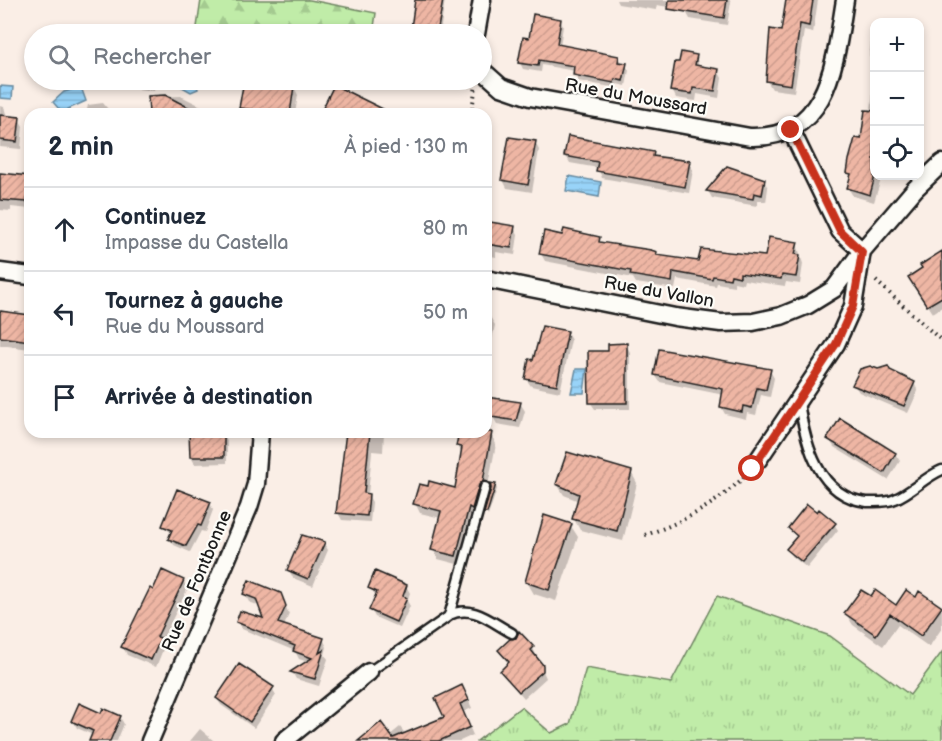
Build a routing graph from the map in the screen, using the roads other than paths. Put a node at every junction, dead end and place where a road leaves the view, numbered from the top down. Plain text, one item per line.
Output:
1 (482, 0) edge
2 (845, 0) edge
3 (478, 24) edge
4 (492, 79) edge
5 (791, 130) junction
6 (942, 163) edge
7 (862, 252) junction
8 (0, 272) edge
9 (24, 275) edge
10 (492, 280) edge
11 (799, 399) junction
12 (260, 438) edge
13 (758, 460) road end
14 (942, 470) edge
15 (485, 487) dead end
16 (449, 616) junction
17 (512, 633) dead end
18 (369, 672) joint
19 (150, 741) edge
20 (284, 741) edge

1 - 3 street
2 - 5 street, Rue du Moussard
4 - 5 street, Rue du Moussard
5 - 7 street
6 - 7 street, Rue du Vallon
7 - 10 street, Rue du Vallon
7 - 11 street
8 - 9 street
11 - 13 street
11 - 14 lane
12 - 19 street, Rue de Fontbonne
15 - 16 lane
16 - 17 lane
16 - 18 lane
18 - 20 street

